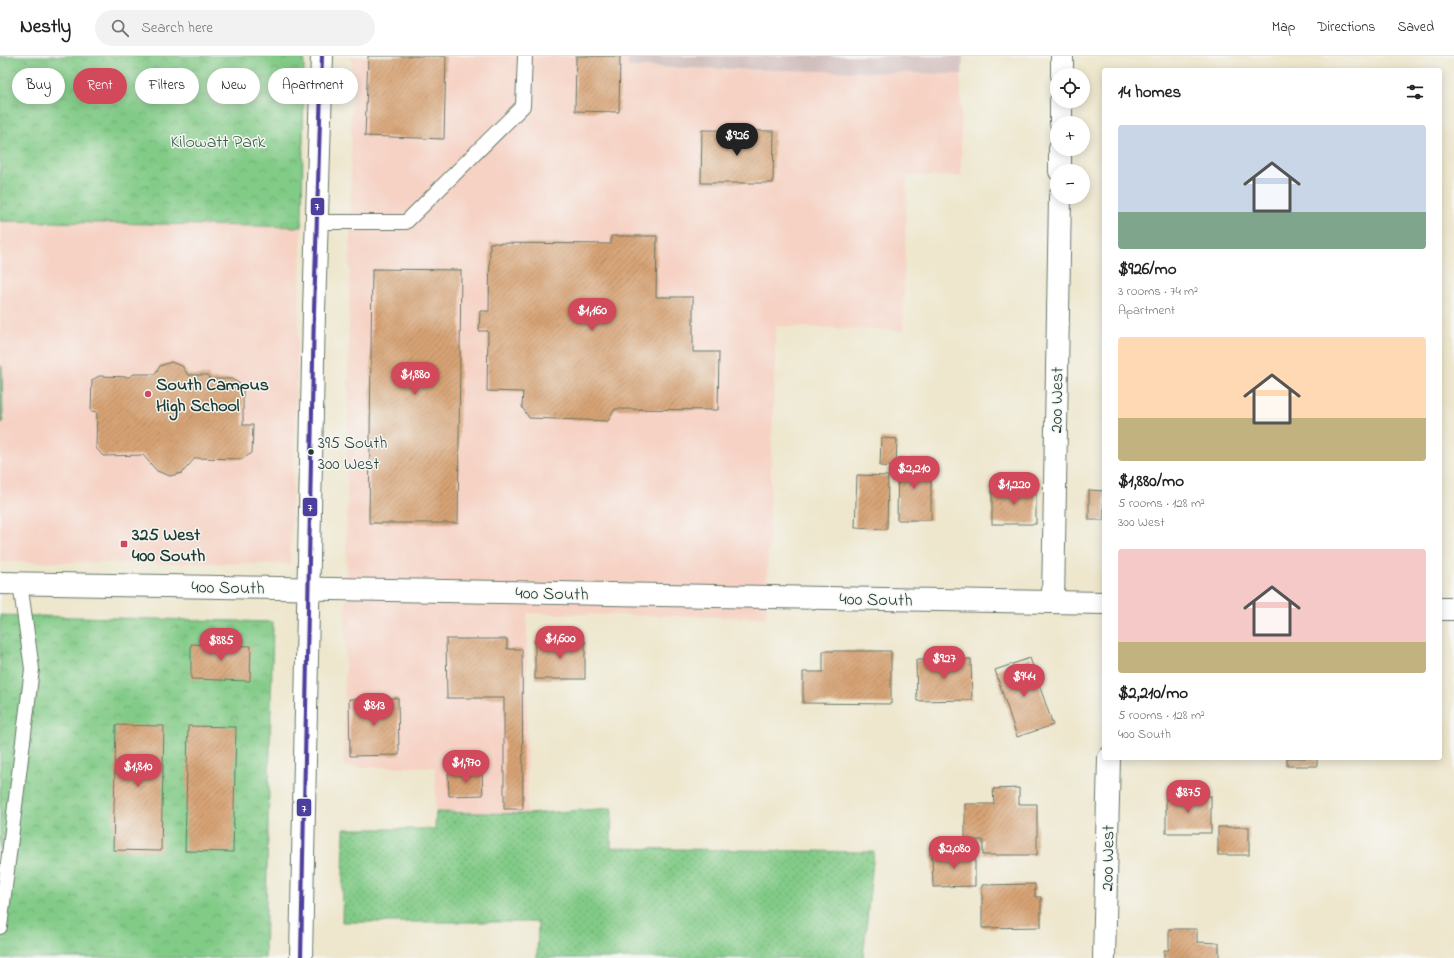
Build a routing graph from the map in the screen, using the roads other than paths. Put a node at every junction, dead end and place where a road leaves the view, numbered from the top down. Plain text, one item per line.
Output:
1 (322, 56) edge
2 (525, 56) edge
3 (1062, 56) edge
4 (1062, 68) edge
5 (1060, 204) edge
6 (317, 222) junction
7 (10, 583) edge
8 (308, 589) junction
9 (1053, 602) junction
10 (1102, 603) edge
11 (1442, 609) edge
12 (1454, 609) edge
13 (1109, 760) edge
14 (0, 927) edge
15 (302, 958) edge
16 (1104, 958) edge

1 - 6 street
2 - 6 lane
3 - 4 street
5 - 9 street, 200 West
6 - 8 street
7 - 8 street, 400 South
7 - 14 lane
8 - 9 street, 400 South
8 - 15 street
9 - 10 street, 400 South
11 - 12 street
13 - 16 street, 200 West

